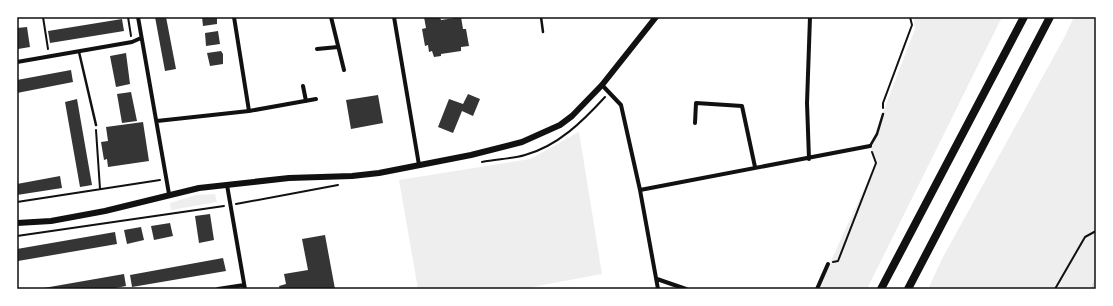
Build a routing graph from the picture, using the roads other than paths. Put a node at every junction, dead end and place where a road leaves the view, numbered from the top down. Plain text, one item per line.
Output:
1 (138, 17) edge
2 (234, 17) edge
3 (331, 17) edge
4 (394, 17) edge
5 (541, 17) edge
6 (656, 17) edge
7 (810, 17) edge
8 (1024, 17) edge
9 (1050, 17) edge
10 (544, 32) dead end
11 (141, 38) junction
12 (338, 47) junction
13 (317, 49) dead end
14 (79, 51) junction
15 (17, 62) edge
16 (344, 70) dead end
17 (602, 85) junction
18 (304, 86) dead end
19 (316, 100) dead end
20 (306, 101) junction
21 (248, 111) junction
22 (883, 114) road end
23 (158, 121) junction
24 (695, 123) dead end
25 (96, 125) road end
26 (870, 146) joint
27 (810, 158) junction
28 (419, 165) junction
29 (755, 167) junction
30 (227, 185) junction
31 (640, 190) junction
32 (169, 194) junction
33 (17, 223) edge
34 (828, 264) road end
35 (657, 279) junction
36 (244, 287) edge
37 (218, 289) edge
38 (658, 289) edge
39 (686, 289) edge
40 (817, 289) edge
41 (880, 289) edge
42 (908, 289) edge

1 - 11 street
2 - 21 street
3 - 12 street
4 - 28 street
5 - 10 lane
6 - 17 main road
7 - 27 street
8 - 41 highway
9 - 42 highway
11 - 14 street
11 - 23 street
12 - 13 street
12 - 16 street
14 - 15 street
14 - 25 lane
17 - 28 main road
17 - 31 street
18 - 20 street
19 - 20 street
20 - 21 street
21 - 23 street
22 - 26 lane
23 - 32 street
24 - 29 street
26 - 27 street
27 - 29 street
28 - 30 main road
29 - 31 street
30 - 32 main road
30 - 36 street
31 - 35 street
32 - 33 main road
34 - 40 street
35 - 38 street
35 - 39 street
36 - 37 street

